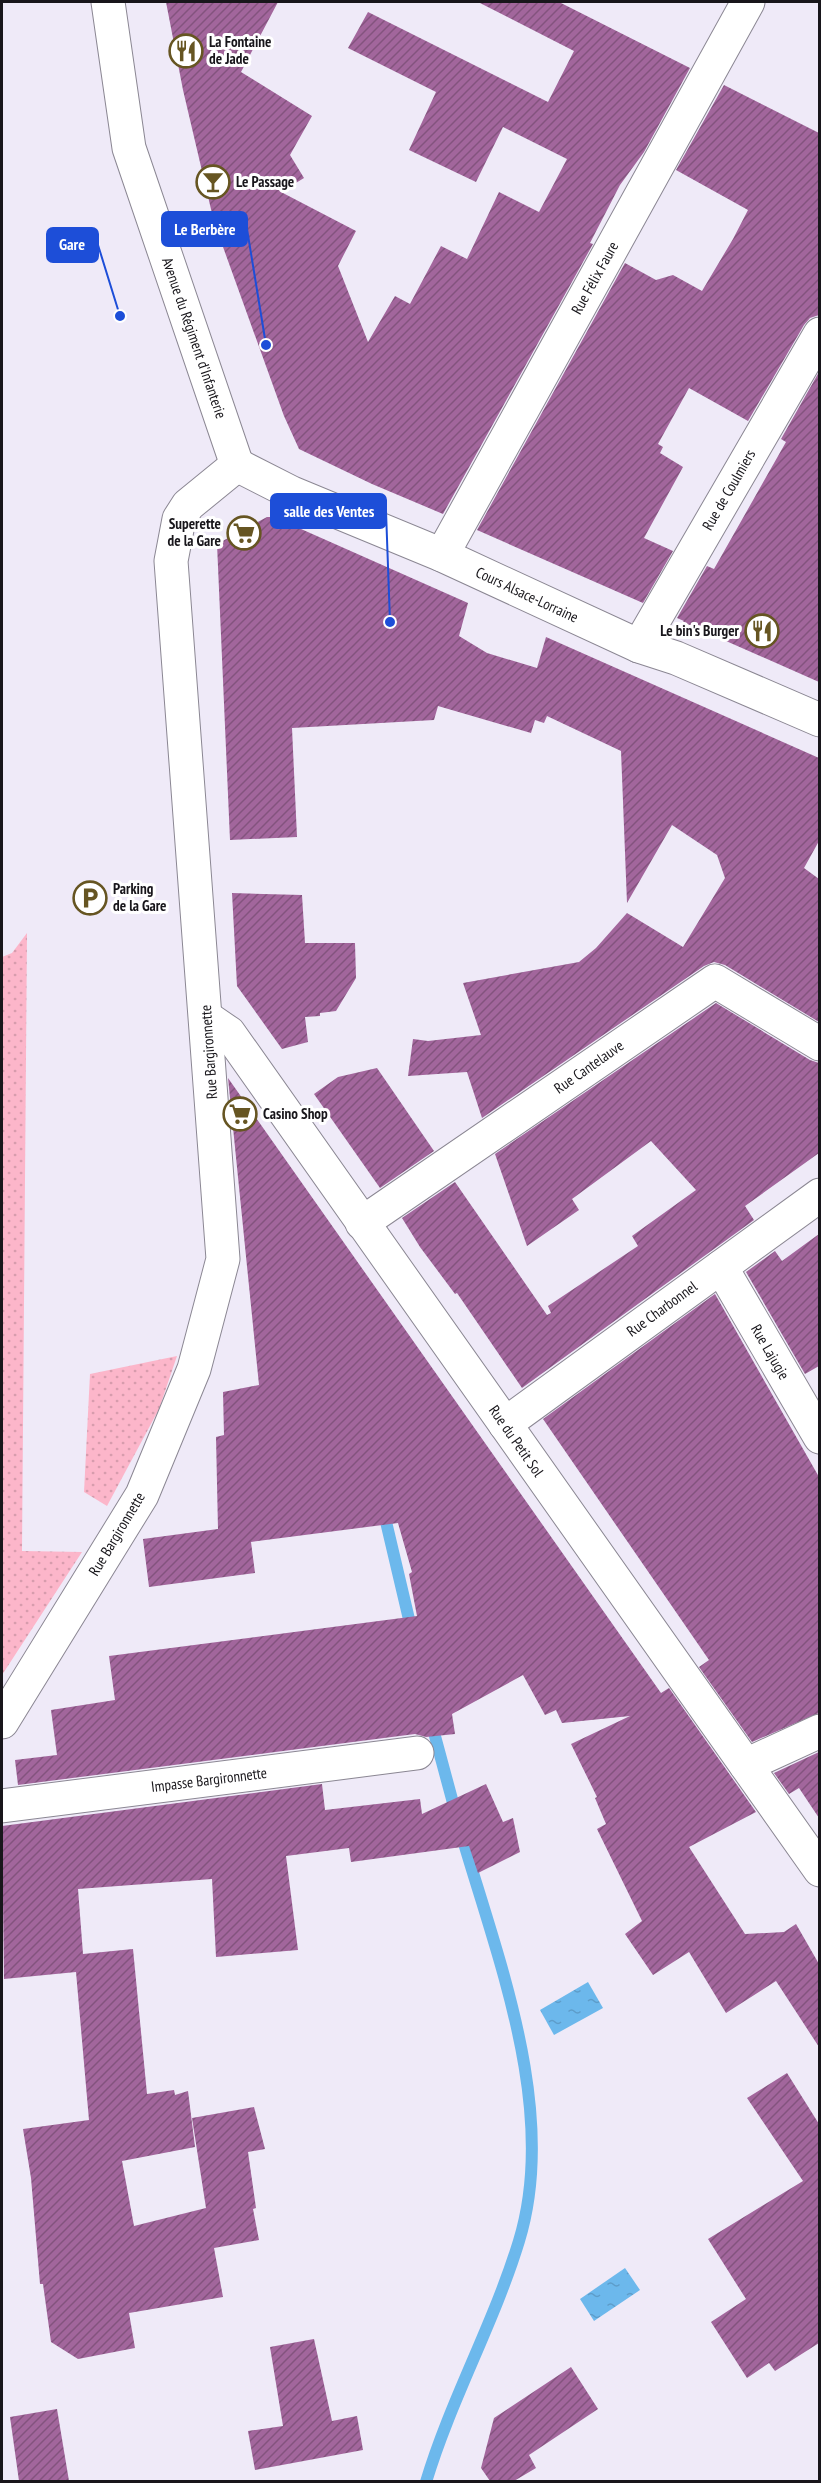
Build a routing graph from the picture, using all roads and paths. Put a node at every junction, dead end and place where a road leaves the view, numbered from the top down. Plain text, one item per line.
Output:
1 (108, 2) edge
2 (748, 2) edge
3 (819, 334) edge
4 (237, 465) junction
5 (442, 555) junction
6 (639, 646) junction
7 (819, 720) edge
8 (207, 1018) junction
9 (819, 1044) edge
10 (819, 1195) edge
11 (362, 1223) junction
12 (721, 1267) junction
13 (505, 1424) junction
14 (819, 1437) edge
15 (2, 1722) edge
16 (819, 1731) edge
17 (417, 1753) dead end
18 (746, 1765) junction
19 (2, 1806) edge
20 (819, 1870) edge

1 - 4 street, Avenue du Régiment d'Infanterie
2 - 5 street, Rue Félix Faure
3 - 6 street, Rue de Coulmiers
4 - 5 street, Cours Alsace-Lorraine
4 - 8 street, Rue Bargironnette
5 - 6 street, Cours Alsace-Lorraine
6 - 7 street, Cours Alsace-Lorraine
8 - 11 street, Rue du Petit Sol
8 - 15 street, Rue Bargironnette
9 - 11 street, Rue Cantelauve
10 - 12 street, Rue Charbonnel
11 - 13 street, Rue du Petit Sol
12 - 13 street, Rue Charbonnel
12 - 14 street, Rue Lajugie
13 - 18 street, Rue du Petit Sol
16 - 18 street
17 - 19 street, Impasse Bargironnette
18 - 20 street, Rue du Petit Sol

